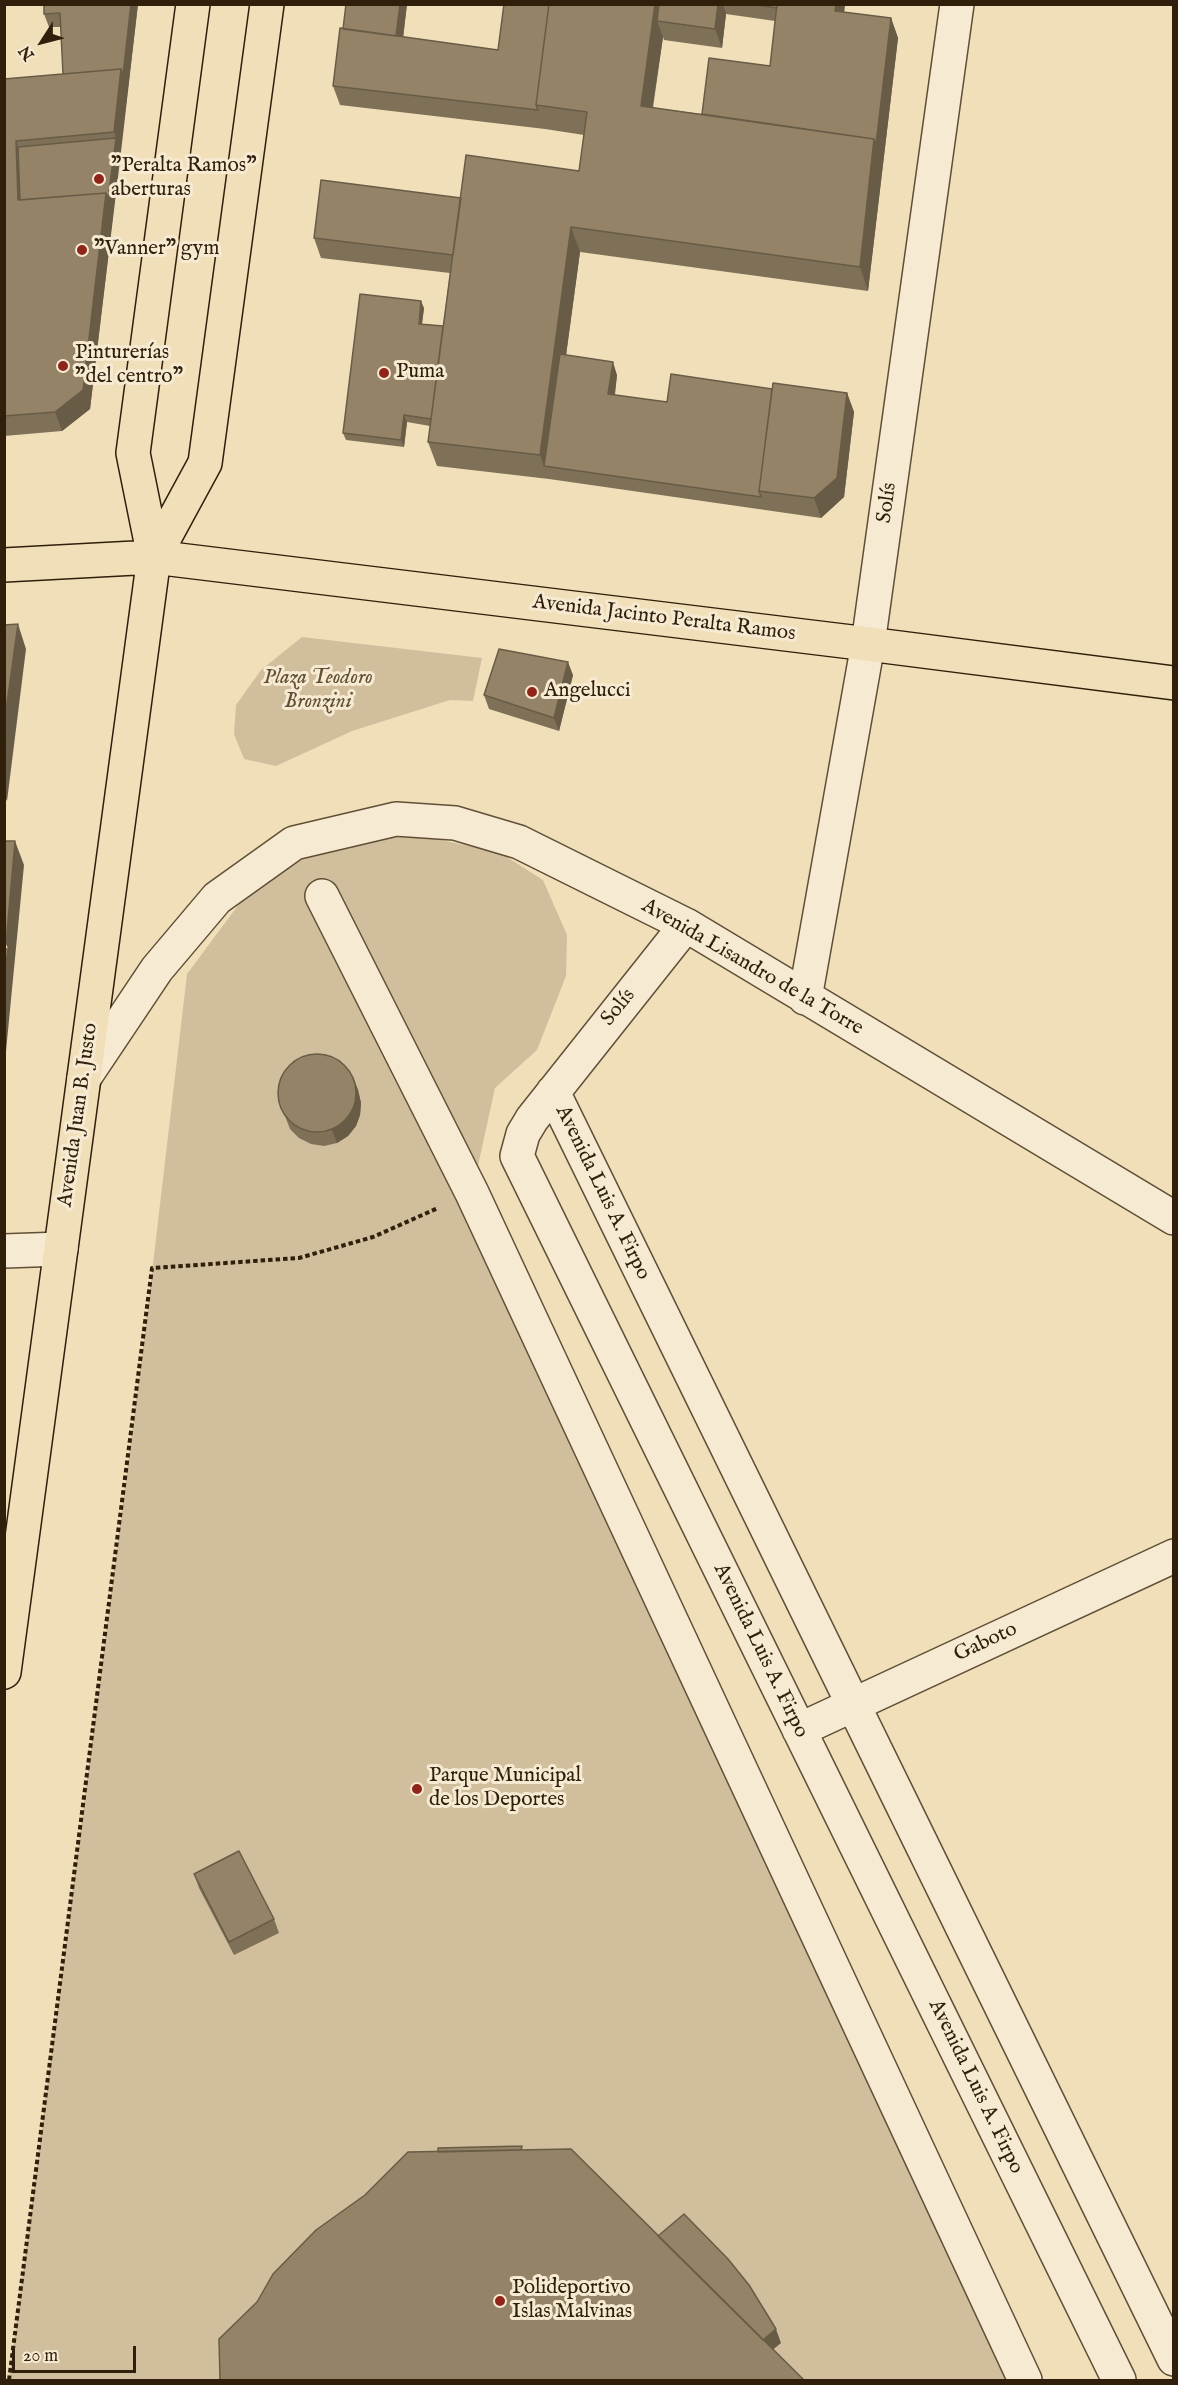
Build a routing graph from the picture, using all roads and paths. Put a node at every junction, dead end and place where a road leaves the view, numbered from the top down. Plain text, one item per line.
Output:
1 (193, 4) edge
2 (267, 4) edge
3 (957, 4) edge
4 (154, 557) junction
5 (4, 565) edge
6 (868, 644) junction
7 (1173, 683) edge
8 (322, 896) dead end
9 (686, 925) junction
10 (805, 999) junction
11 (84, 1078) junction
12 (553, 1092) junction
13 (472, 1193) junction
14 (1173, 1218) edge
15 (61, 1249) junction
16 (4, 1251) edge
17 (1173, 1556) edge
18 (4, 1672) edge
19 (852, 1704) junction
20 (799, 1730) junction
21 (1173, 2359) edge
22 (9, 2380) edge
23 (1026, 2380) edge
24 (1119, 2380) edge

1 - 4 main road, Avenida Juan B. Justo
2 - 4 main road, Avenida Juan B. Justo
3 - 6 street, Solís
4 - 5 main road, Avenida Jacinto Peralta Ramos
4 - 6 main road, Avenida Jacinto Peralta Ramos
4 - 11 main road, Avenida Juan B. Justo
6 - 7 main road, Avenida Jacinto Peralta Ramos
6 - 10 street, Solís
8 - 13 street
9 - 10 street, Avenida Lisandro de la Torre
9 - 11 street, Avenida Lisandro de la Torre
9 - 12 street, Solís
10 - 14 street, Avenida Lisandro de la Torre
11 - 15 main road, Avenida Juan B. Justo
12 - 19 street, Avenida Luis A. Firpo
12 - 20 street, Avenida Luis A. Firpo
13 - 22 path
13 - 23 street
15 - 16 street
15 - 18 main road, Avenida Juan B. Justo
17 - 19 street, Gaboto
19 - 20 street, Gaboto
19 - 21 street, Avenida Luis A. Firpo
20 - 24 street, Avenida Luis A. Firpo

